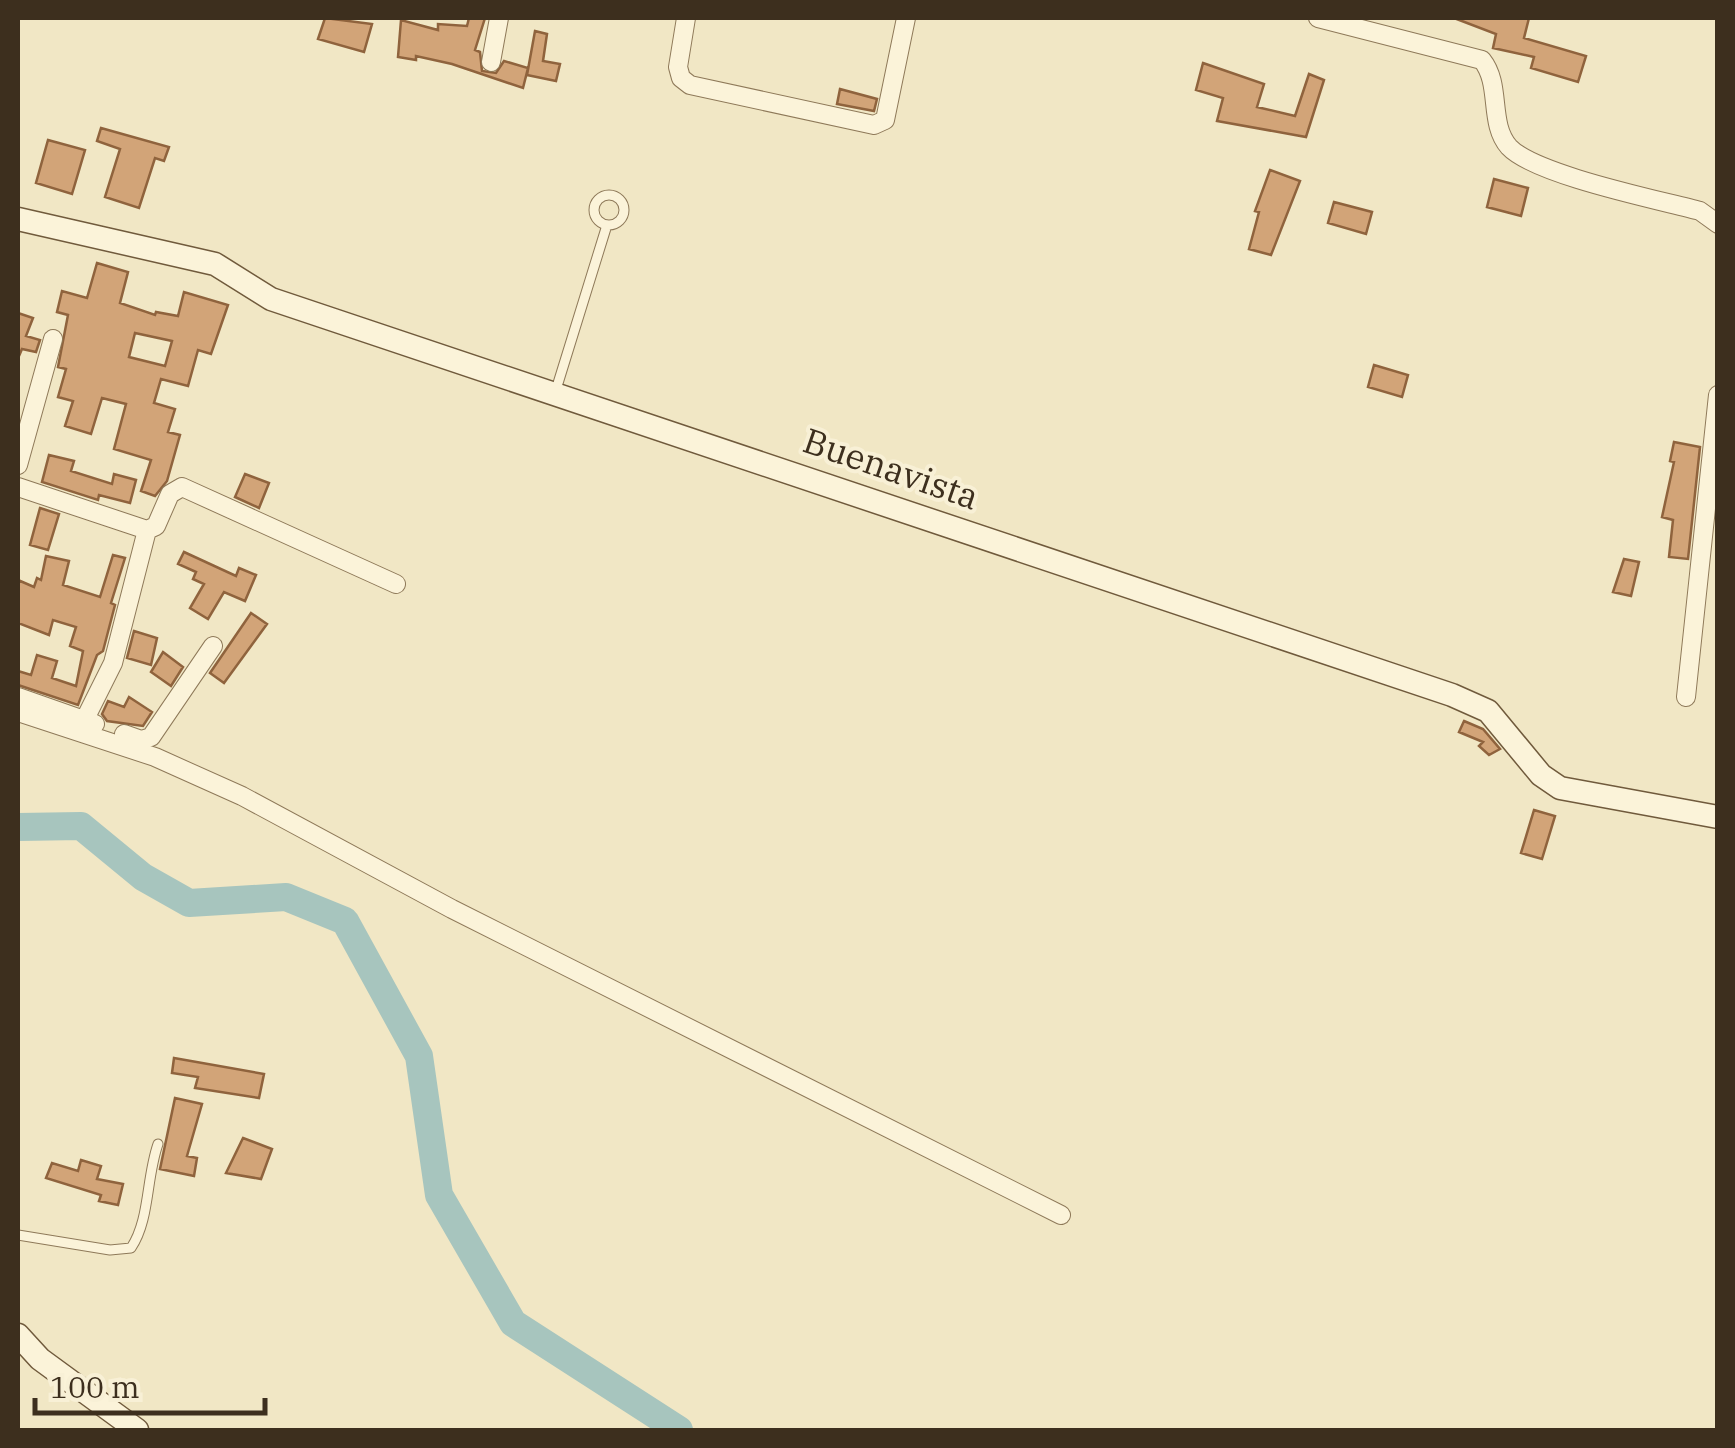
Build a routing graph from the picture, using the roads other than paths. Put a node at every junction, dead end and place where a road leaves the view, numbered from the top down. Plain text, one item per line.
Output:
1 (500, 18) edge
2 (686, 18) edge
3 (906, 18) edge
4 (1318, 18) edge
5 (491, 62) dead end
6 (18, 218) edge
7 (1718, 224) edge
8 (607, 225) dead end
9 (53, 338) dead end
10 (555, 393) junction
11 (1718, 396) edge
12 (18, 465) edge
13 (18, 487) edge
14 (146, 530) junction
15 (396, 584) dead end
16 (213, 646) dead end
17 (1686, 696) dead end
18 (18, 697) edge
19 (18, 712) edge
20 (84, 720) junction
21 (1718, 817) edge
22 (158, 1144) dead end
23 (1061, 1215) dead end
24 (18, 1235) edge
25 (18, 1336) edge
26 (137, 1430) edge

1 - 5 street
2 - 3 street
4 - 7 street
6 - 10 street, Buenavista
8 - 10 lane
9 - 12 street
10 - 21 street, Buenavista
11 - 17 street
13 - 14 street
14 - 15 street
14 - 20 street
16 - 20 street
18 - 20 street
19 - 23 street
22 - 24 lane
25 - 26 street

